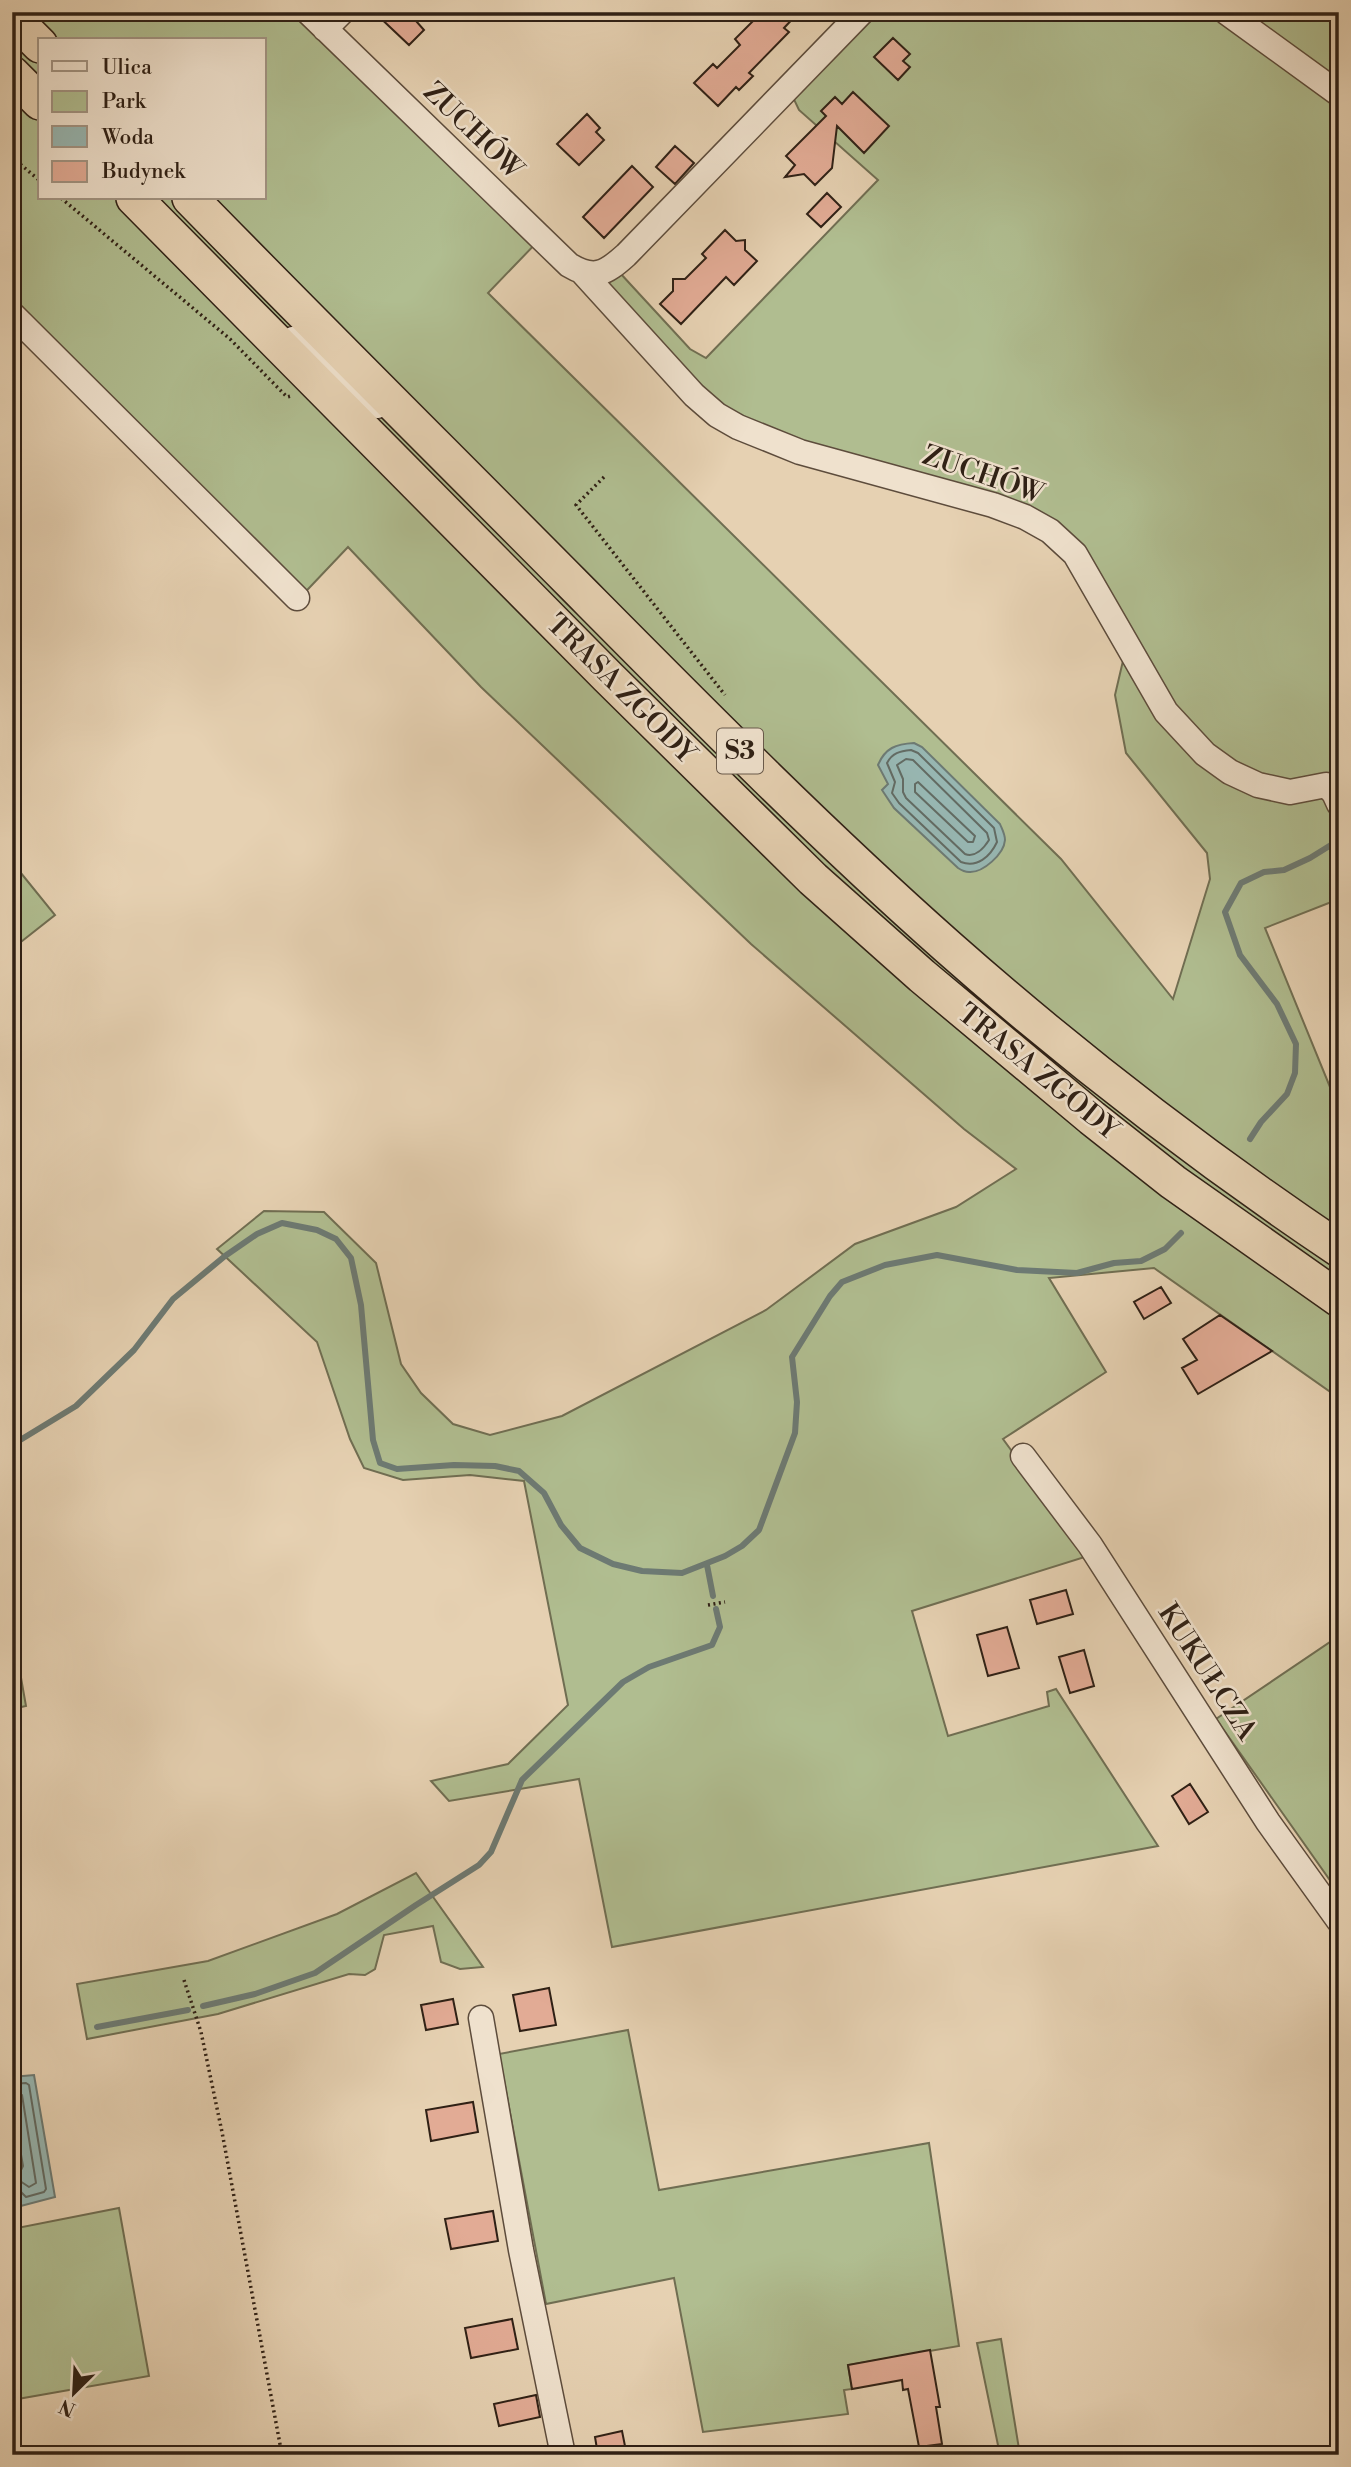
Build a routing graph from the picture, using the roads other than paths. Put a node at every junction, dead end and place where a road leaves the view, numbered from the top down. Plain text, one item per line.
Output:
1 (862, 12) edge
2 (1230, 13) edge
3 (325, 18) edge
4 (12, 74) edge
5 (1339, 94) edge
6 (38, 100) edge
7 (136, 200) edge
8 (192, 200) edge
9 (224, 232) junction
10 (195, 259) junction
11 (583, 273) junction
12 (12, 314) edge
13 (334, 372) junction
14 (479, 489) junction
15 (448, 517) junction
16 (297, 598) dead end
17 (1339, 804) edge
18 (1339, 1249) edge
19 (1339, 1299) edge
20 (1023, 1456) dead end
21 (1339, 1921) edge
22 (481, 2018) dead end
23 (563, 2455) edge

1 - 11 street
2 - 5 street
3 - 11 street, ZUCHÓW
4 - 6 highway
7 - 10 highway, TRASA ZGODY / S3
8 - 9 highway, TRASA ZGODY / S3
9 - 13 street
9 - 14 highway, TRASA ZGODY / S3
10 - 13 street
10 - 15 highway, TRASA ZGODY / S3
11 - 17 street, ZUCHÓW
12 - 16 street
13 - 14 street
13 - 15 street
14 - 18 highway, TRASA ZGODY / S3
15 - 19 highway, TRASA ZGODY / S3
20 - 21 street, KUKUŁCZA
22 - 23 street

